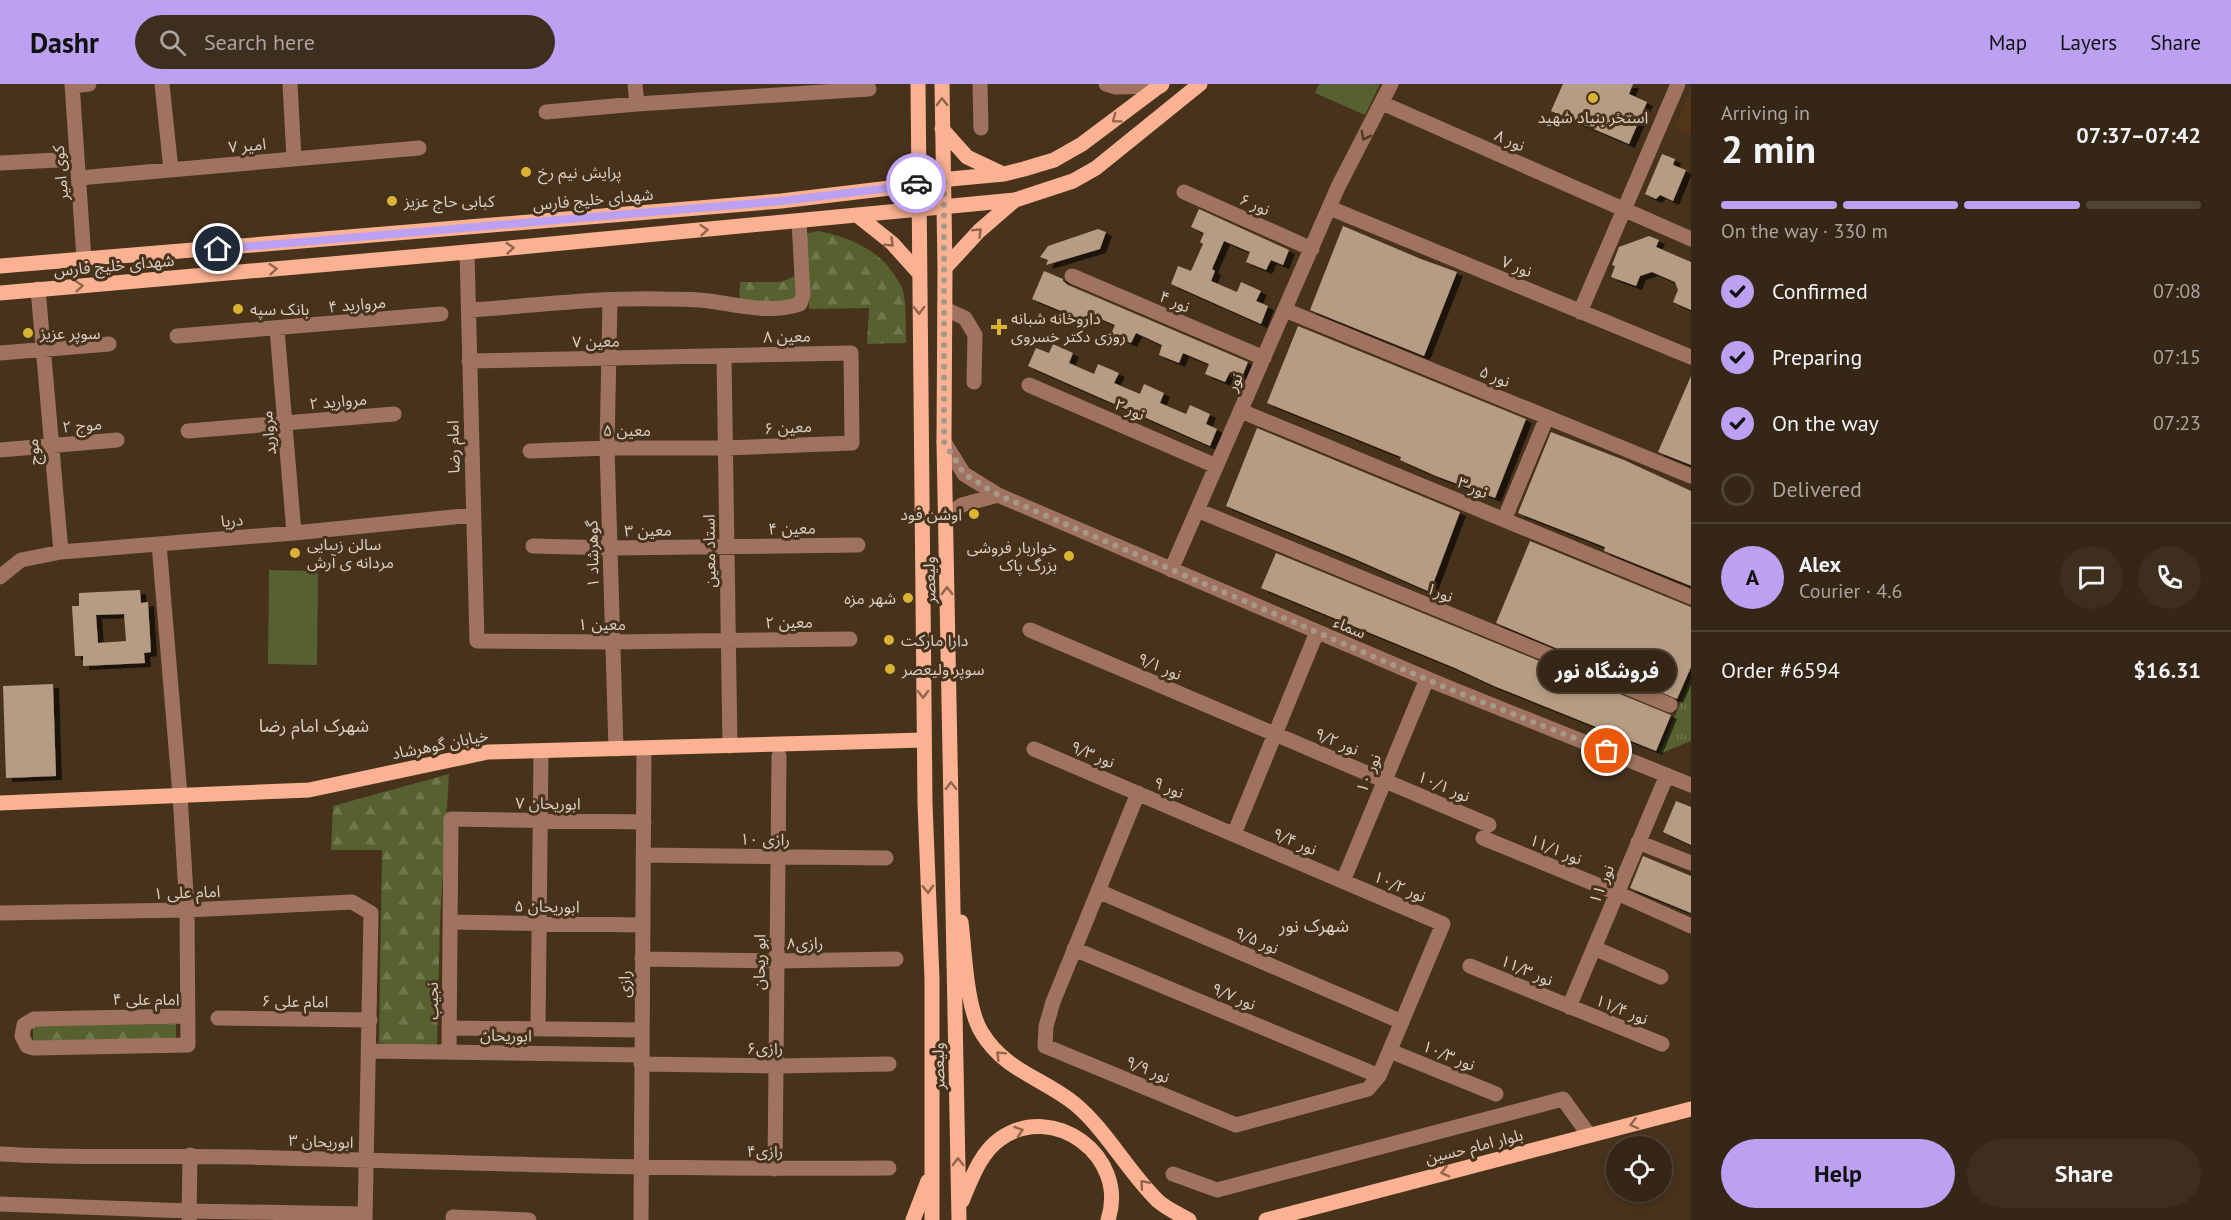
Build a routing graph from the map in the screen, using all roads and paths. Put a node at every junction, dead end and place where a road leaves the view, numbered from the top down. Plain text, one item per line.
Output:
1 (89, 84) edge
2 (162, 84) edge
3 (290, 84) edge
4 (635, 84) edge
5 (918, 84) edge
6 (942, 84) edge
7 (980, 84) edge
8 (1106, 84) edge
9 (1200, 84) edge
10 (1390, 84) edge
11 (1678, 84) edge
12 (72, 85) edge
13 (1162, 85) edge
14 (780, 89) edge
15 (869, 89) dead end
16 (1382, 103) junction
17 (637, 104) junction
18 (546, 112) dead end
19 (981, 128) dead end
20 (942, 129) junction
21 (419, 148) dead end
22 (76, 159) junction
23 (294, 159) junction
24 (0, 163) edge
25 (171, 170) junction
26 (1004, 174) junction
27 (78, 177) junction
28 (944, 179) junction
29 (918, 182) junction
30 (1184, 192) dead end
31 (1015, 200) junction
32 (944, 208) junction
33 (1330, 208) junction
34 (918, 210) junction
35 (1623, 210) junction
36 (858, 216) junction
37 (799, 221) junction
38 (1691, 239) edge
39 (1312, 249) junction
40 (467, 252) junction
41 (84, 259) junction
42 (0, 266) edge
43 (945, 268) junction
44 (919, 273) junction
45 (1072, 276) dead end
46 (38, 290) junction
47 (0, 293) edge
48 (610, 300) junction
49 (945, 309) junction
50 (469, 310) junction
51 (1285, 310) junction
52 (1580, 312) junction
53 (441, 314) dead end
54 (278, 329) junction
55 (177, 336) dead end
56 (109, 344) dead end
57 (42, 349) junction
58 (0, 353) edge
59 (724, 356) junction
60 (1691, 357) edge
61 (1264, 358) junction
62 (610, 359) junction
63 (469, 361) junction
64 (974, 382) dead end
65 (1029, 385) dead end
66 (1241, 411) junction
67 (394, 414) dead end
68 (1547, 417) junction
69 (285, 423) junction
70 (188, 431) dead end
71 (117, 440) dead end
72 (852, 442) joint
73 (944, 442) junction
74 (51, 445) junction
75 (607, 448) junction
76 (725, 448) junction
77 (0, 450) edge
78 (530, 451) dead end
79 (1216, 466) junction
80 (1691, 476) edge
81 (998, 495) junction
82 (1197, 510) junction
83 (473, 515) junction
84 (946, 516) junction
85 (1504, 520) junction
86 (294, 533) junction
87 (159, 544) junction
88 (858, 545) dead end
89 (533, 546) dead end
90 (727, 547) junction
91 (610, 548) junction
92 (61, 552) junction
93 (1171, 570) junction
94 (0, 577) edge
95 (1691, 597) edge
96 (1030, 630) dead end
97 (1317, 632) junction
98 (850, 639) dead end
99 (477, 641) joint
100 (728, 641) junction
101 (612, 642) junction
102 (1427, 679) junction
103 (1670, 705) dead end
104 (1275, 734) junction
105 (924, 740) junction
106 (730, 746) junction
107 (616, 748) junction
108 (644, 748) junction
109 (1034, 749) dead end
110 (541, 751) junction
111 (779, 756) dead end
112 (1667, 775) junction
113 (1385, 780) junction
114 (1691, 785) edge
115 (1138, 793) junction
116 (180, 795) junction
117 (0, 803) edge
118 (451, 819) joint
119 (540, 820) junction
120 (644, 822) junction
121 (1486, 831) joint
122 (1234, 834) junction
123 (1638, 842) junction
124 (951, 845) junction
125 (644, 855) junction
126 (778, 857) junction
127 (886, 858) dead end
128 (1691, 863) edge
129 (1342, 881) junction
130 (1098, 891) junction
131 (1617, 893) junction
132 (188, 910) junction
133 (0, 913) edge
134 (450, 922) junction
135 (539, 924) junction
136 (643, 925) junction
137 (1691, 926) edge
138 (1594, 948) junction
139 (1074, 949) junction
140 (642, 959) junction
141 (896, 959) dead end
142 (777, 961) junction
143 (1470, 966) dead end
144 (1661, 977) dead end
145 (1569, 1007) junction
146 (186, 1016) junction
147 (218, 1018) dead end
148 (370, 1020) junction
149 (1402, 1022) junction
150 (449, 1028) junction
151 (538, 1029) junction
152 (642, 1030) junction
153 (1662, 1044) dead end
154 (1046, 1046) joint
155 (370, 1051) junction
156 (1390, 1051) junction
157 (449, 1052) junction
158 (641, 1059) junction
159 (889, 1064) dead end
160 (776, 1066) junction
161 (1380, 1076) junction
162 (1496, 1094) dead end
163 (1691, 1109) edge
164 (1589, 1135) junction
165 (0, 1155) edge
166 (190, 1155) junction
167 (365, 1160) junction
168 (640, 1167) junction
169 (932, 1167) junction
170 (889, 1168) dead end
171 (775, 1169) junction
172 (1173, 1174) dead end
173 (0, 1204) edge
174 (959, 1213) edge
175 (189, 1216) edge
176 (365, 1217) edge
177 (453, 1217) dead end
178 (529, 1220) edge
179 (641, 1220) edge
180 (913, 1220) edge
181 (932, 1220) edge
182 (1108, 1220) edge
183 (1189, 1220) edge
184 (1266, 1220) edge

1 - 12 street
2 - 25 street
3 - 23 street
4 - 17 street
5 - 29 main road, ولیعصر
20 -> 6 main road, ولیعصر
7 - 19 street
8 - 13 street
9 - 31 main road, شهدای خلیج فارس
10 - 16 street, نور
11 - 35 street
12 - 22 street, کوی امیر
13 -> 26 main road, شهدای خلیج فارس
14 - 15 street
14 - 17 street
16 -> 33 street, نور
16 - 35 street, نور ۸
17 - 18 street
20 - 26 main road
20 - 28 main road, ولیعصر
21 - 23 street, امیر ۷
22 - 24 street
22 - 27 street, کوی امیر
23 - 25 street, امیر ۷
25 - 27 street, امیر ۷
26 - 28 main road, شهدای خلیج فارس
27 - 41 street, کوی امیر
28 - 29 main road, شهدای خلیج فارس
28 - 32 main road, ولیعصر
29 - 34 main road, ولیعصر
29 - 41 main road, شهدای خلیج فارس
30 - 39 street, نور ۶
31 - 32 main road, شهدای خلیج فارس
43 -> 31 main road
32 - 34 main road, شهدای خلیج فارس
32 - 43 main road, ولیعصر
33 - 39 street, نور
33 - 52 street, نور ۷
34 - 36 main road, شهدای خلیج فارس
34 - 44 main road, ولیعصر
35 - 38 street
35 - 52 street
36 - 37 main road, شهدای خلیج فارس
36 -> 44 main road
40 -> 37 main road, شهدای خلیج فارس
37 - 48 street
39 - 51 street, نور
46 -> 40 main road, شهدای خلیج فارس
40 - 50 street, امام رضا
41 - 42 main road, شهدای خلیج فارس
43 - 49 main road, ولیعصر
44 -> 105 main road, ولیعصر
45 - 61 street, نور ۴
46 - 47 main road, شهدای خلیج فارس
46 - 57 street, موج
48 - 50 street
48 - 62 street, گوهرشاد ۱
49 - 64 street
49 - 73 main road, ولیعصر
50 - 63 street, امام رضا
51 - 61 street, نور
51 - 68 street, نور ۵
52 - 60 street, نور ۷
53 - 54 street, مروارید ۴
54 - 55 street, مروارید ۴
54 - 69 street, مروارید
56 - 57 street
57 - 58 street
57 - 74 street, موج
59 - 62 street, معین ۷
59 - 72 street, معین ۸
59 - 76 street, استاد معین
61 - 66 street, نور
62 - 63 street, معین ۷
62 - 75 street, گوهرشاد ۱
63 - 83 street, امام رضا
65 - 79 street, نور ۲
66 - 79 street, نور
66 - 85 street, نور ۳
67 - 69 street, مروارید ۲
68 - 80 street, نور ۵
68 - 85 street
69 - 70 street, مروارید ۲
69 - 86 street, مروارید
71 - 74 street, موج ۲
72 - 76 street, معین ۶
73 - 81 street, سماء
73 - 84 main road, ولیعصر
74 - 77 street, موج ۲
74 - 92 street, موج
75 - 76 street, معین ۵
75 - 78 street, معین ۵
75 - 91 street, گوهرشاد ۱
76 - 90 street, استاد معین
79 - 82 street, نور
81 - 84 street
81 - 93 street, سماء
82 - 93 street, نور
82 - 103 street, نور۱
83 - 86 street, دریا
83 - 99 street, امام رضا
124 -> 84 main road, ولیعصر
85 - 95 street, نور ۳
86 - 87 street, دریا
87 - 92 street, دریا
87 - 116 street
88 - 90 street, معین ۴
89 - 91 street, معین ۳
90 - 91 street, معین ۳
90 - 100 street, استاد معین
91 - 101 street, گوهرشاد ۱
92 - 94 street, دریا
93 - 97 street, سماء
96 - 104 street, نور ۹/۱
97 - 102 street, سماء
97 - 104 street
98 - 100 street, معین ۲
99 - 101 street, معین ۱
100 - 101 street, معین ۱
100 - 106 street, استاد معین
101 - 107 street, گوهرشاد ۱
102 - 112 street, سماء
102 - 113 street, نور ۱۰
104 - 113 street, نور ۹/۲
104 - 122 street
105 - 106 main road, خیابان گوهرشاد
105 -> 169 main road, ولیعصر
106 - 108 main road, خیابان گوهرشاد
107 - 108 main road, خیابان گوهرشاد
107 - 110 main road, خیابان گوهرشاد
108 - 120 street, رازی
109 - 115 street, نور ۹/۳
110 - 116 main road, خیابان گوهرشاد
110 - 119 street
111 - 126 street, ابو ریحان
112 - 114 street, سماء
112 - 123 street, نور ۱۱
113 - 121 street, نور ۱۰/۱
113 - 129 street, نور ۱۰
115 - 122 street, نور ۹
115 - 130 street, نور ۹
116 - 117 main road, خیابان گوهرشاد
116 - 132 street
118 - 119 street, ابوریحان ۷
118 - 134 street, نجیب
119 - 120 street, ابوریحان ۷
119 - 135 street
120 - 125 street, رازی
121 - 131 street, نور ۱۱/۱
122 - 129 street, نور ۹/۴
123 - 128 street
123 - 131 street, نور ۱۱
174 -> 124 main road, ولیعصر
183 -> 124 main road
125 - 126 street, رازی ۱۰
125 - 136 street, رازی
126 - 127 street, رازی ۱۰
126 - 142 street, ابو ریحان
129 - 149 street, نور ۱۰/۲
130 - 139 street, نور ۹
130 - 149 street, نور ۹/۵
131 - 137 street, نور ۱۱/۱
131 - 138 street, نور ۱۱
132 - 133 street, امام علی ۱
132 - 146 street
132 - 148 street, امام علی ۱
134 - 135 street, ابوریحان ۵
134 - 150 street, نجیب
135 - 136 street, ابوریحان ۵
135 - 151 street
136 - 140 street, رازی
138 - 144 street
138 - 145 street, نور ۱۱
139 - 154 street, نور ۹
139 - 161 street, نور ۹/۷
140 - 142 street, رازی۸
140 - 152 street, رازی
141 - 142 street, رازی۸
142 - 160 street, ابو ریحان
143 - 145 street, نور ۱۱/۳
145 - 153 street, نور ۱۱/۴
146 - 146 street, امام علی ۴
147 - 148 street, امام علی ۶
148 - 155 street
149 - 156 street
150 - 151 street, نجیب
150 - 157 street
151 - 152 street, نجیب
152 - 158 street, رازی
154 - 161 street, نور ۹/۹
155 - 157 street, ابوریحان
155 - 167 street
156 - 161 street
156 - 162 street, نور ۱۰/۳
157 - 158 street, ابوریحان
158 - 160 street, رازی۶
158 - 168 street, رازی
159 - 160 street, رازی۶
160 - 171 street, ابو ریحان
163 -> 164 main road, بلوار امام حسین
164 - 172 street
164 -> 184 main road, بلوار امام حسین
165 - 166 street, ابوریحان ۳
166 - 167 street, ابوریحان ۳
166 - 175 street
167 - 168 street, ابوریحان ۳
167 - 176 street
168 - 171 street, رازی۴
168 - 179 street, رازی
169 - 180 main road
169 - 181 main road, ولیعصر
170 - 171 street, رازی۴
173 - 175 street
174 -> 182 main road
175 - 176 street
177 - 178 street

